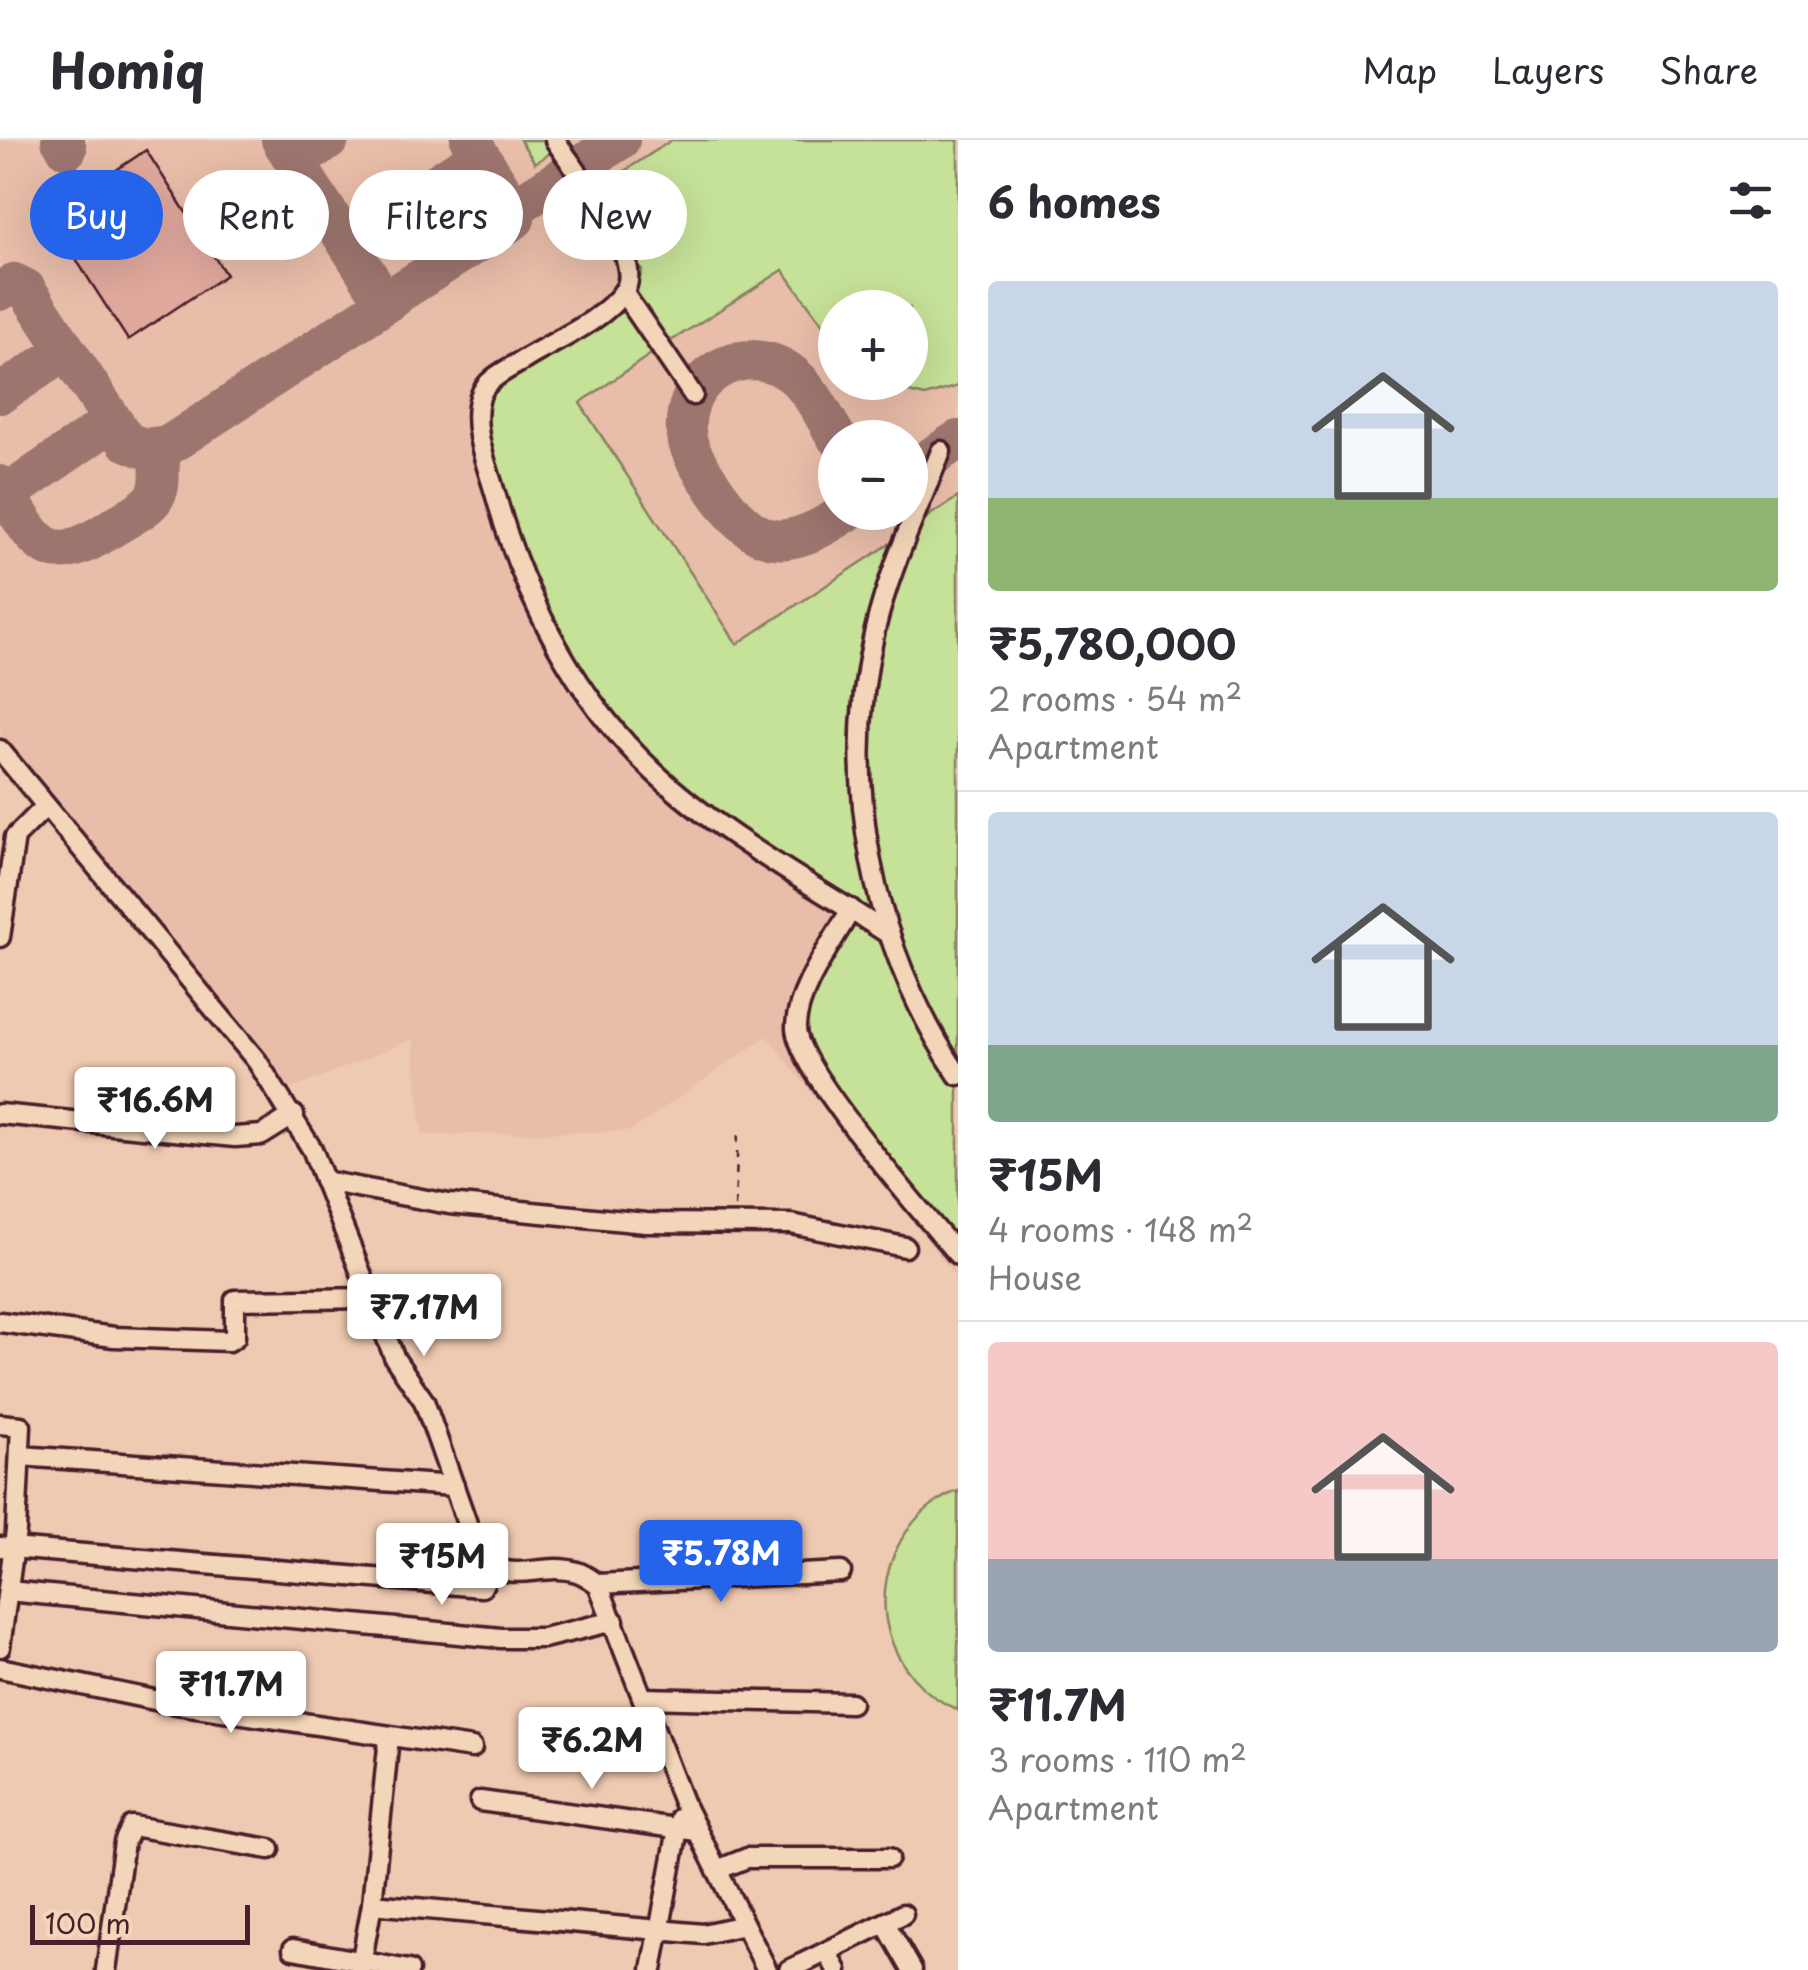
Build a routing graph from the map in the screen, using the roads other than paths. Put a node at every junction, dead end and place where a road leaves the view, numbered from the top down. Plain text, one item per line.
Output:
1 (555, 140) edge
2 (623, 292) junction
3 (693, 395) dead end
4 (941, 452) dead end
5 (0, 750) edge
6 (46, 806) junction
7 (851, 909) junction
8 (890, 935) junction
9 (0, 937) edge
10 (958, 1075) edge
11 (0, 1114) edge
12 (294, 1115) junction
13 (324, 1181) junction
14 (905, 1247) dead end
15 (958, 1255) edge
16 (370, 1298) junction
17 (0, 1322) edge
18 (0, 1424) edge
19 (20, 1456) junction
20 (454, 1486) junction
21 (9, 1500) edge
22 (7, 1548) edge
23 (491, 1568) junction
24 (841, 1572) dead end
25 (598, 1584) junction
26 (8, 1591) junction
27 (614, 1621) junction
28 (0, 1647) edge
29 (0, 1668) edge
30 (643, 1698) junction
31 (852, 1704) dead end
32 (390, 1736) junction
33 (472, 1748) dead end
34 (480, 1800) dead end
35 (683, 1802) junction
36 (678, 1828) junction
37 (697, 1831) junction
38 (270, 1849) dead end
39 (889, 1858) dead end
40 (717, 1870) junction
41 (372, 1904) junction
42 (903, 1914) dead end
43 (885, 1923) junction
44 (744, 1926) junction
45 (659, 1930) junction
46 (293, 1949) dead end
47 (827, 1952) junction
48 (361, 1966) edge
49 (106, 1970) edge
50 (409, 1970) edge
51 (652, 1970) edge
52 (767, 1970) edge
53 (789, 1970) edge
54 (837, 1970) edge
55 (912, 1970) edge

1 - 2 street
2 - 3 street
2 - 7 street
4 - 8 street
5 - 6 street
6 - 9 street
6 - 12 street
7 - 8 street
7 - 15 street
8 - 10 street
11 - 12 street
12 - 13 street
13 - 14 street
13 - 16 street
16 - 17 street
16 - 20 street
18 - 19 street
19 - 20 street
19 - 21 street
20 - 23 street
21 - 22 street
22 - 23 street
22 - 26 street
23 - 25 street
24 - 25 street
25 - 27 street
26 - 27 street
26 - 28 street
27 - 30 street
29 - 32 street
30 - 31 street
30 - 35 street
32 - 33 street
32 - 41 street
34 - 36 street
35 - 36 street
35 - 37 street
36 - 37 street
36 - 45 street
37 - 40 street
38 - 49 street
39 - 40 street
40 - 44 street
41 - 45 street
41 - 48 street
42 - 43 street
43 - 47 street
43 - 55 street
44 - 45 street
44 - 52 street
45 - 51 street
46 - 48 street
47 - 53 street
47 - 54 street
48 - 50 street

